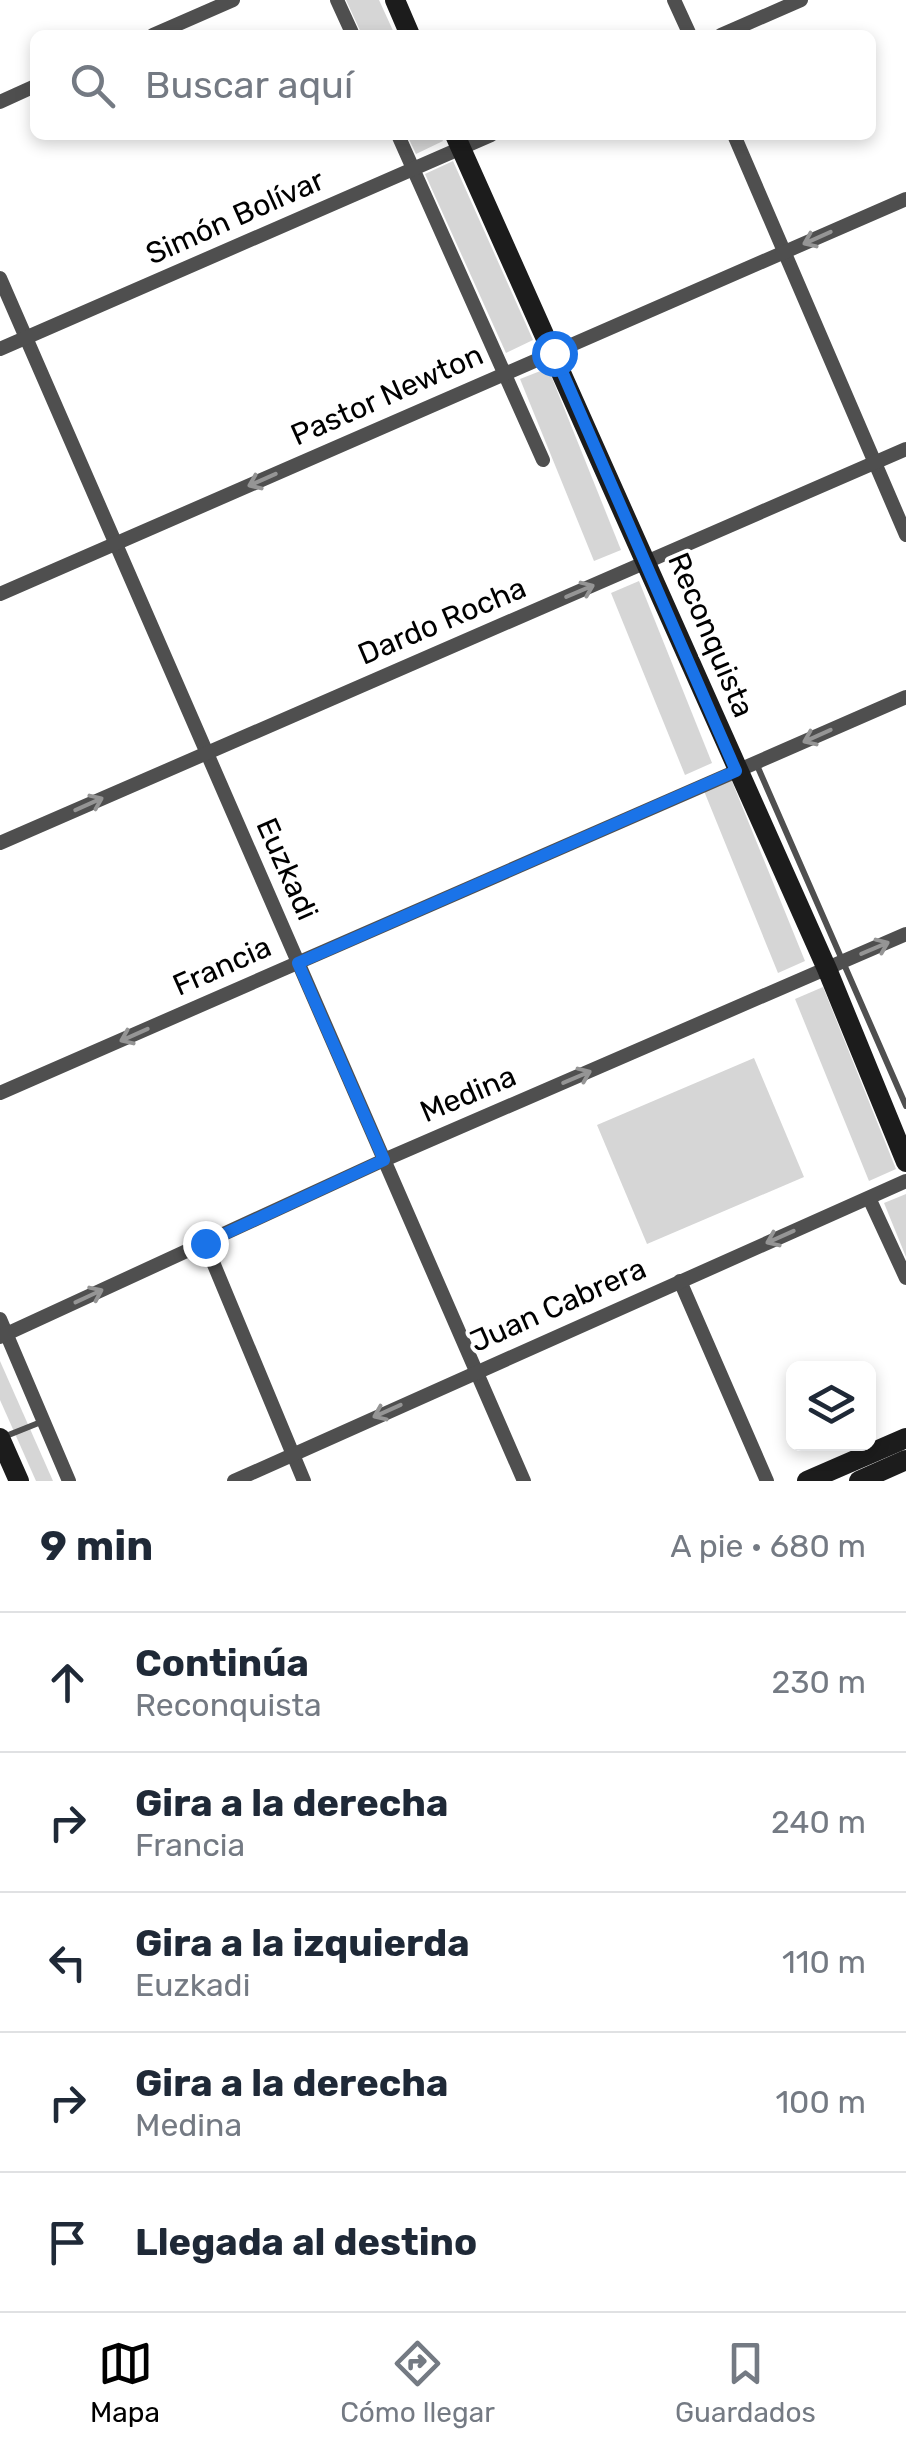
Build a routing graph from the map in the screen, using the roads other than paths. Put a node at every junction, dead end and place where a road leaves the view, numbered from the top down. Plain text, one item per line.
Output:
1 (233, 0) edge
2 (337, 0) edge
3 (395, 0) edge
4 (674, 0) edge
5 (801, 0) edge
6 (164, 30) edge
7 (351, 30) edge
8 (408, 30) edge
9 (688, 30) edge
10 (732, 30) edge
11 (30, 88) edge
12 (0, 102) edge
13 (400, 140) edge
14 (736, 140) edge
15 (458, 142) edge
16 (413, 169) junction
17 (906, 199) edge
18 (784, 252) junction
19 (0, 278) edge
20 (26, 338) junction
21 (0, 349) edge
22 (554, 353) junction
23 (506, 374) junction
24 (906, 449) edge
25 (543, 460) dead end
26 (876, 462) junction
27 (906, 535) edge
28 (116, 544) junction
29 (646, 562) junction
30 (0, 594) edge
31 (906, 697) edge
32 (207, 753) junction
33 (746, 767) junction
34 (0, 843) edge
35 (906, 934) edge
36 (298, 963) junction
37 (835, 965) junction
38 (0, 1093) edge
39 (906, 1106) edge
40 (384, 1160) junction
41 (906, 1162) edge
42 (906, 1181) edge
43 (869, 1198) junction
44 (205, 1243) junction
45 (906, 1278) edge
46 (680, 1281) junction
47 (0, 1319) edge
48 (3, 1336) edge
49 (476, 1371) junction
50 (44, 1421) junction
51 (0, 1438) edge
52 (906, 1438) edge
53 (293, 1454) junction
54 (906, 1460) edge
55 (63, 1479) edge
56 (19, 1481) edge
57 (234, 1481) edge
58 (304, 1481) edge
59 (524, 1481) edge
60 (767, 1481) edge
61 (808, 1481) edge
62 (859, 1481) edge

1 - 6 street
2 - 7 street
3 - 8 street
4 - 9 street
5 - 10 street
11 - 12 street
13 - 16 street
14 - 18 street
15 - 16 street, Simón Bolívar
15 - 22 street, Reconquista
16 - 20 street, Simón Bolívar
16 - 23 street
17 -> 18 street, Pastor Newton
18 - 22 street, Pastor Newton
18 - 26 street
19 - 20 street, Euzkadi
20 - 21 street, Simón Bolívar
20 - 28 street, Euzkadi
22 - 23 street, Pastor Newton
22 - 29 street, Reconquista
23 - 25 street
23 -> 28 street, Pastor Newton
24 - 26 street, Dardo Rocha
26 - 27 street
26 - 29 street, Dardo Rocha
28 - 30 street, Pastor Newton
28 - 32 street, Euzkadi
32 -> 29 street, Dardo Rocha
29 - 33 street, Reconquista
31 -> 33 street, Francia
34 -> 32 street, Dardo Rocha
32 - 36 street, Euzkadi
33 - 36 street, Francia
33 - 37 street, Reconquista
37 -> 35 street, Medina
36 -> 38 street, Francia
36 - 40 street, Euzkadi
37 - 39 lane
40 -> 37 street, Medina
37 - 41 street, Reconquista
40 - 44 street, Medina
40 - 49 street, Euzkadi
42 - 43 street, Juan Cabrera
43 - 45 street
43 -> 46 street, Juan Cabrera
48 -> 44 street, Medina
44 - 53 street
46 - 49 street, Juan Cabrera
46 - 60 street
47 - 48 street
48 - 50 street
49 -> 53 street, Juan Cabrera
49 - 59 street, Euzkadi
50 - 51 lane
50 - 55 street
51 - 56 street
52 - 61 street
53 - 57 street, Juan Cabrera
53 - 58 street
54 - 62 street

